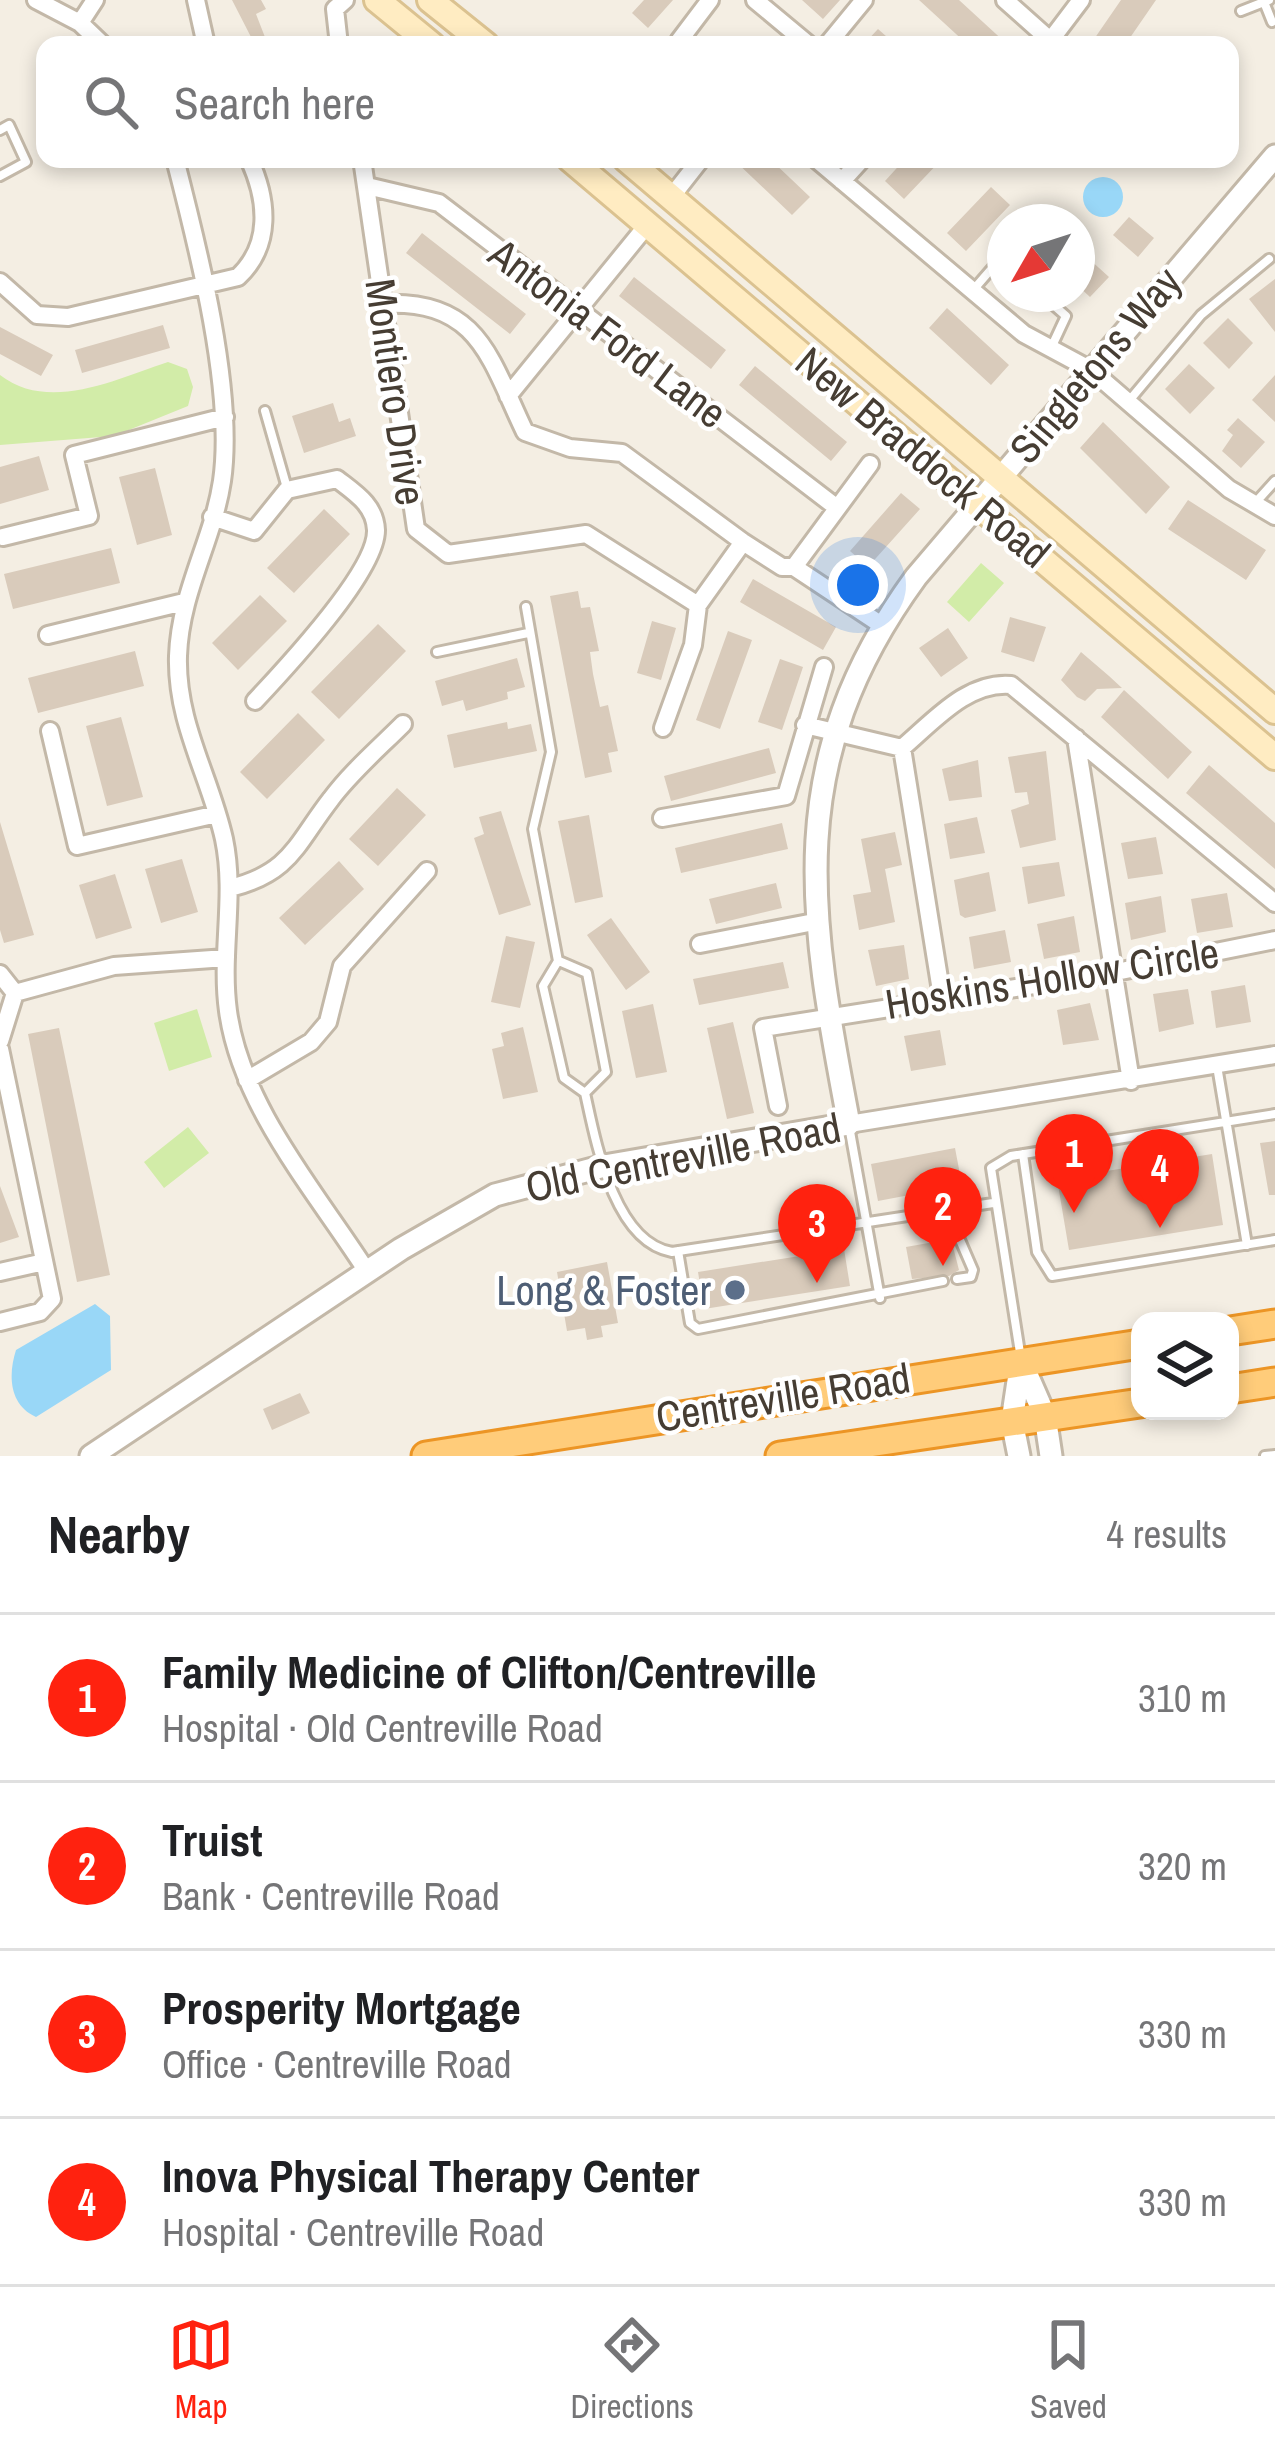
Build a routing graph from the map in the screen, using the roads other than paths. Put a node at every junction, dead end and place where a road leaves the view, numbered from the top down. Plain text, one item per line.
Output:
1 (36, 0) edge
2 (95, 0) edge
3 (196, 0) edge
4 (345, 0) edge
5 (377, 0) edge
6 (430, 0) edge
7 (710, 0) edge
8 (754, 0) edge
9 (864, 0) edge
10 (1005, 0) edge
11 (1081, 0) edge
12 (1266, 1) edge
13 (1241, 11) dead end
14 (1273, 22) edge
15 (80, 23) junction
16 (94, 36) edge
17 (204, 36) edge
18 (338, 36) edge
19 (421, 36) edge
20 (475, 36) edge
21 (683, 36) edge
22 (798, 36) edge
23 (834, 36) edge
24 (1042, 36) edge
25 (1054, 36) edge
26 (0, 130) edge
27 (1275, 156) edge
28 (177, 168) edge
29 (252, 168) edge
30 (364, 168) edge
31 (581, 168) edge
32 (637, 168) edge
33 (694, 168) edge
34 (827, 168) edge
35 (854, 168) edge
36 (0, 176) edge
37 (842, 181) junction
38 (367, 186) junction
39 (672, 196) junction
40 (648, 224) junction
41 (1270, 259) dead end
42 (987, 274) edge
43 (0, 282) edge
44 (202, 288) junction
45 (972, 291) junction
46 (383, 304) junction
47 (577, 311) junction
48 (1061, 312) edge
49 (1052, 348) junction
50 (1091, 370) junction
51 (508, 396) junction
52 (1128, 402) junction
53 (266, 411) dead end
54 (225, 417) junction
55 (871, 464) dead end
56 (1001, 478) junction
57 (1275, 481) edge
58 (287, 490) junction
59 (1256, 502) junction
60 (977, 503) junction
61 (836, 507) junction
62 (1275, 516) edge
63 (212, 517) junction
64 (3, 537) dead end
65 (743, 542) junction
66 (794, 567) junction
67 (184, 602) junction
68 (698, 605) junction
69 (526, 607) dead end
70 (883, 626) junction
71 (528, 633) junction
72 (48, 634) dead end
73 (437, 652) dead end
74 (824, 667) dead end
75 (255, 700) dead end
76 (1275, 711) edge
77 (403, 724) dead end
78 (805, 725) junction
79 (663, 728) dead end
80 (50, 731) dead end
81 (834, 731) junction
82 (1076, 738) junction
83 (902, 748) junction
84 (1275, 757) edge
85 (217, 814) junction
86 (662, 818) dead end
87 (428, 871) dead end
88 (230, 888) junction
89 (1275, 903) edge
90 (814, 922) junction
91 (1275, 940) edge
92 (700, 944) dead end
93 (226, 958) junction
94 (558, 961) junction
95 (1111, 973) junction
96 (0, 974) edge
97 (15, 993) junction
98 (942, 997) junction
99 (828, 1014) junction
100 (0, 1045) edge
101 (1275, 1055) edge
102 (1217, 1066) junction
103 (247, 1080) junction
104 (1131, 1081) junction
105 (586, 1093) junction
106 (778, 1106) dead end
107 (1275, 1114) edge
108 (1227, 1122) junction
109 (849, 1124) junction
110 (1024, 1154) junction
111 (604, 1166) junction
112 (993, 1203) junction
113 (954, 1208) junction
114 (866, 1222) junction
115 (1275, 1240) edge
116 (1247, 1244) junction
117 (678, 1251) junction
118 (44, 1262) junction
119 (0, 1272) edge
120 (368, 1273) junction
121 (958, 1279) dead end
122 (943, 1282) dead end
123 (880, 1298) junction
124 (0, 1322) edge
125 (1275, 1324) edge
126 (1239, 1329) edge
127 (1131, 1345) edge
128 (1021, 1361) junction
129 (1275, 1382) edge
130 (1239, 1388) edge
131 (1131, 1404) edge
132 (1045, 1416) junction
133 (1012, 1420) junction
134 (1275, 1454) edge
135 (91, 1456) edge
136 (426, 1456) edge
137 (780, 1456) edge
138 (1019, 1456) edge
139 (1051, 1456) edge
140 (1265, 1456) edge

1 - 15 street
2 - 15 street
3 - 17 street
4 - 18 street
5 - 19 main road
6 - 20 main road
7 - 21 street
8 - 22 street
9 - 23 street
10 - 24 street
11 - 25 street
12 - 13 lane
12 - 14 lane
15 - 16 street
26 - 36 lane
27 - 50 street, Singletons Way
28 - 44 street
29 - 44 street
30 - 38 street, Montiero Drive
31 - 40 main road, New Braddock Road
32 - 39 main road, New Braddock Road
33 - 39 street
34 - 37 street
35 - 37 street
37 - 45 street
38 - 46 street, Montiero Drive
38 - 47 street, Antonia Ford Lane
39 - 56 main road, New Braddock Road
40 - 47 street
40 - 60 main road, New Braddock Road
41 - 52 lane
42 - 45 lane
43 - 44 street
44 - 54 street
45 - 49 street
46 - 51 street
46 - 68 street, Montiero Drive
47 - 51 street
47 - 61 street, Antonia Ford Lane
48 - 49 lane
49 - 50 street
50 - 52 street
50 - 56 street, Singletons Way
51 - 65 street
52 - 59 street
53 - 58 lane
54 - 63 street
54 - 64 street
55 - 61 street
56 - 60 street, Singletons Way
56 - 76 main road, New Braddock Road
57 - 59 lane
58 - 63 street
58 - 75 street
59 - 62 street
60 - 70 street, Singletons Way
60 - 84 main road, New Braddock Road
61 - 66 street
63 - 67 street
65 - 66 street
65 - 68 street
66 - 70 street
67 - 72 street
67 - 85 street
68 - 79 street
69 - 71 lane
70 - 81 street, Singletons Way
71 - 73 lane
71 - 94 lane
74 - 78 street
77 - 88 street
78 - 81 street
78 - 86 street
80 - 85 street
81 - 83 street
81 - 90 street, Singletons Way
82 - 83 street, Hoskins Hollow Circle
82 - 89 street, Hoskins Hollow Circle
82 - 95 street
83 - 98 street
85 - 88 street
87 - 103 street
88 - 93 street
90 - 92 street
90 - 99 street, Singletons Way
91 - 95 street, Hoskins Hollow Circle
93 - 97 street
93 - 103 street
94 - 105 lane
94 - 105 lane
95 - 98 street, Hoskins Hollow Circle
95 - 104 street
96 - 97 street
97 - 100 street
98 - 99 street, Hoskins Hollow Circle
99 - 106 street, Hoskins Hollow Circle
99 - 109 street, Singletons Way
100 - 118 street
101 - 102 street, Old Centreville Road
102 - 104 street, Old Centreville Road
102 - 108 lane
103 - 120 street
104 - 109 street, Old Centreville Road
105 - 111 lane
107 - 108 lane
108 - 110 lane
108 - 116 lane
109 - 111 street, Old Centreville Road
109 - 114 lane
110 - 112 lane
110 - 116 lane
111 - 117 lane
111 - 120 street, Old Centreville Road
112 - 113 lane
112 - 128 lane
113 - 114 lane
113 - 121 lane
114 - 117 lane
114 - 123 lane
115 - 116 lane
117 - 123 lane
118 - 119 street
118 - 124 street
120 - 135 street, Old Centreville Road
122 - 123 lane
125 - 126 highway
127 - 128 highway, Centreville Road
128 - 132 street
128 - 133 street
128 - 136 highway, Centreville Road
129 - 130 highway
131 - 132 highway, Centreville Road
132 - 133 highway, Centreville Road
132 - 139 street
133 - 137 highway, Centreville Road
133 - 138 street
134 - 140 lane

